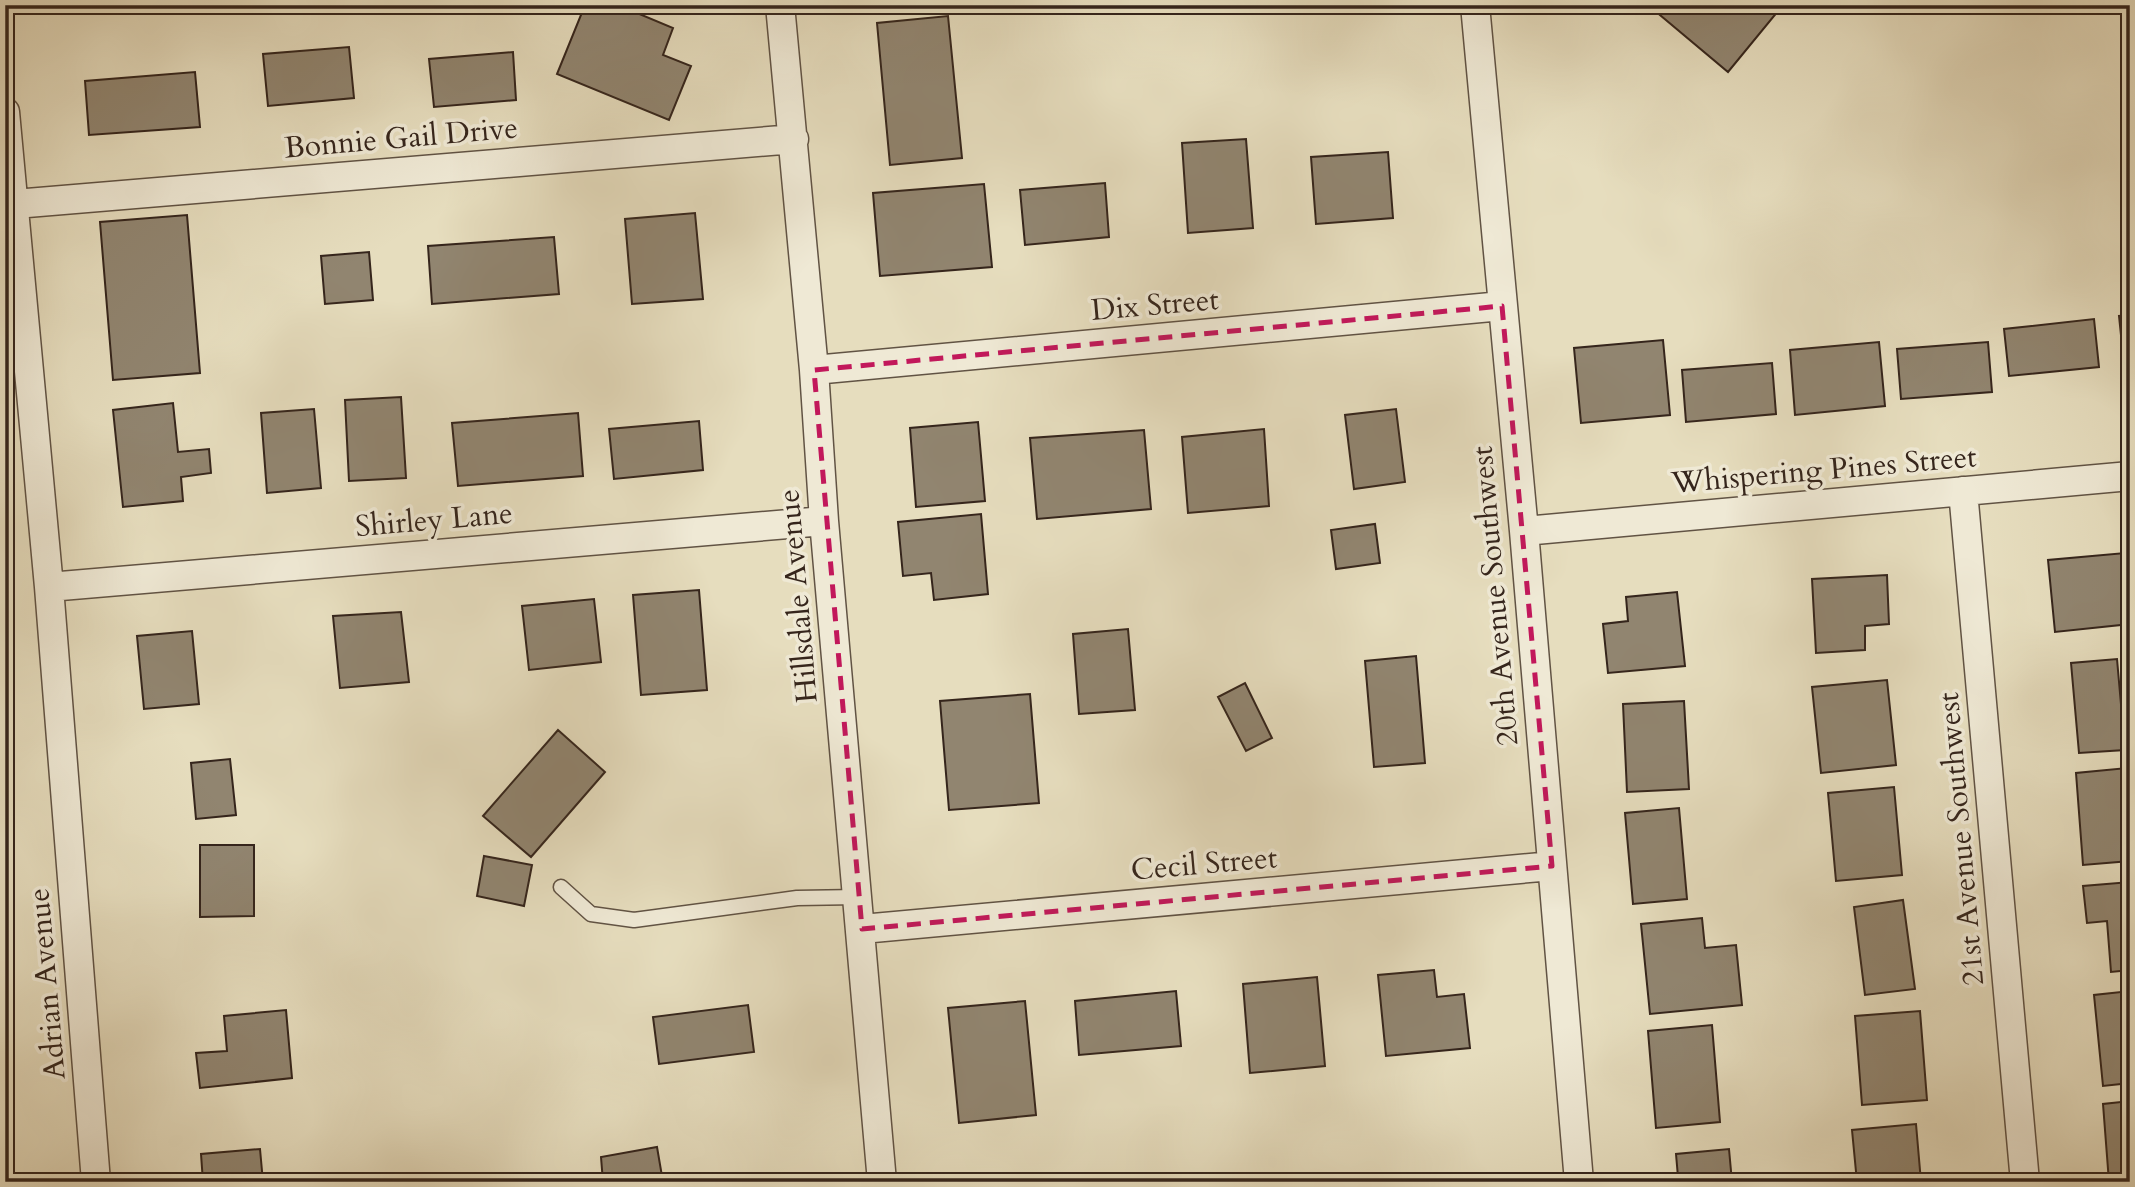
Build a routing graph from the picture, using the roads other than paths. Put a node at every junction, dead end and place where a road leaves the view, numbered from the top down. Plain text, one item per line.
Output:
1 (780, 5) edge
2 (1475, 5) edge
3 (5, 112) edge
4 (794, 139) junction
5 (15, 204) junction
6 (1502, 306) junction
7 (814, 370) junction
8 (2130, 475) edge
9 (1963, 491) junction
10 (824, 521) junction
11 (1524, 531) junction
12 (49, 587) junction
13 (1552, 866) junction
14 (561, 887) dead end
15 (858, 897) junction
16 (862, 929) junction
17 (96, 1182) edge
18 (883, 1182) edge
19 (1579, 1182) edge
20 (2025, 1182) edge

1 - 4 street, Hillsdale Avenue
2 - 6 street, 20th Avenue Southwest
3 - 5 street, Adrian Avenue
4 - 5 street, Bonnie Gail Drive
4 - 7 street, Hillsdale Avenue
5 - 12 street, Adrian Avenue
6 - 7 street, Dix Street
6 - 11 street, 20th Avenue Southwest
7 - 10 street, Hillsdale Avenue
8 - 9 street, Whispering Pines Street
9 - 11 street, Whispering Pines Street
9 - 20 street, 21st Avenue Southwest
10 - 12 street, Shirley Lane
10 - 15 street, Hillsdale Avenue
11 - 13 street, 20th Avenue Southwest
12 - 17 street, Adrian Avenue
13 - 16 street, Cecil Street
13 - 19 street, 20th Avenue Southwest
14 - 15 lane
15 - 16 street, Hillsdale Avenue
16 - 18 street, Hillsdale Avenue

